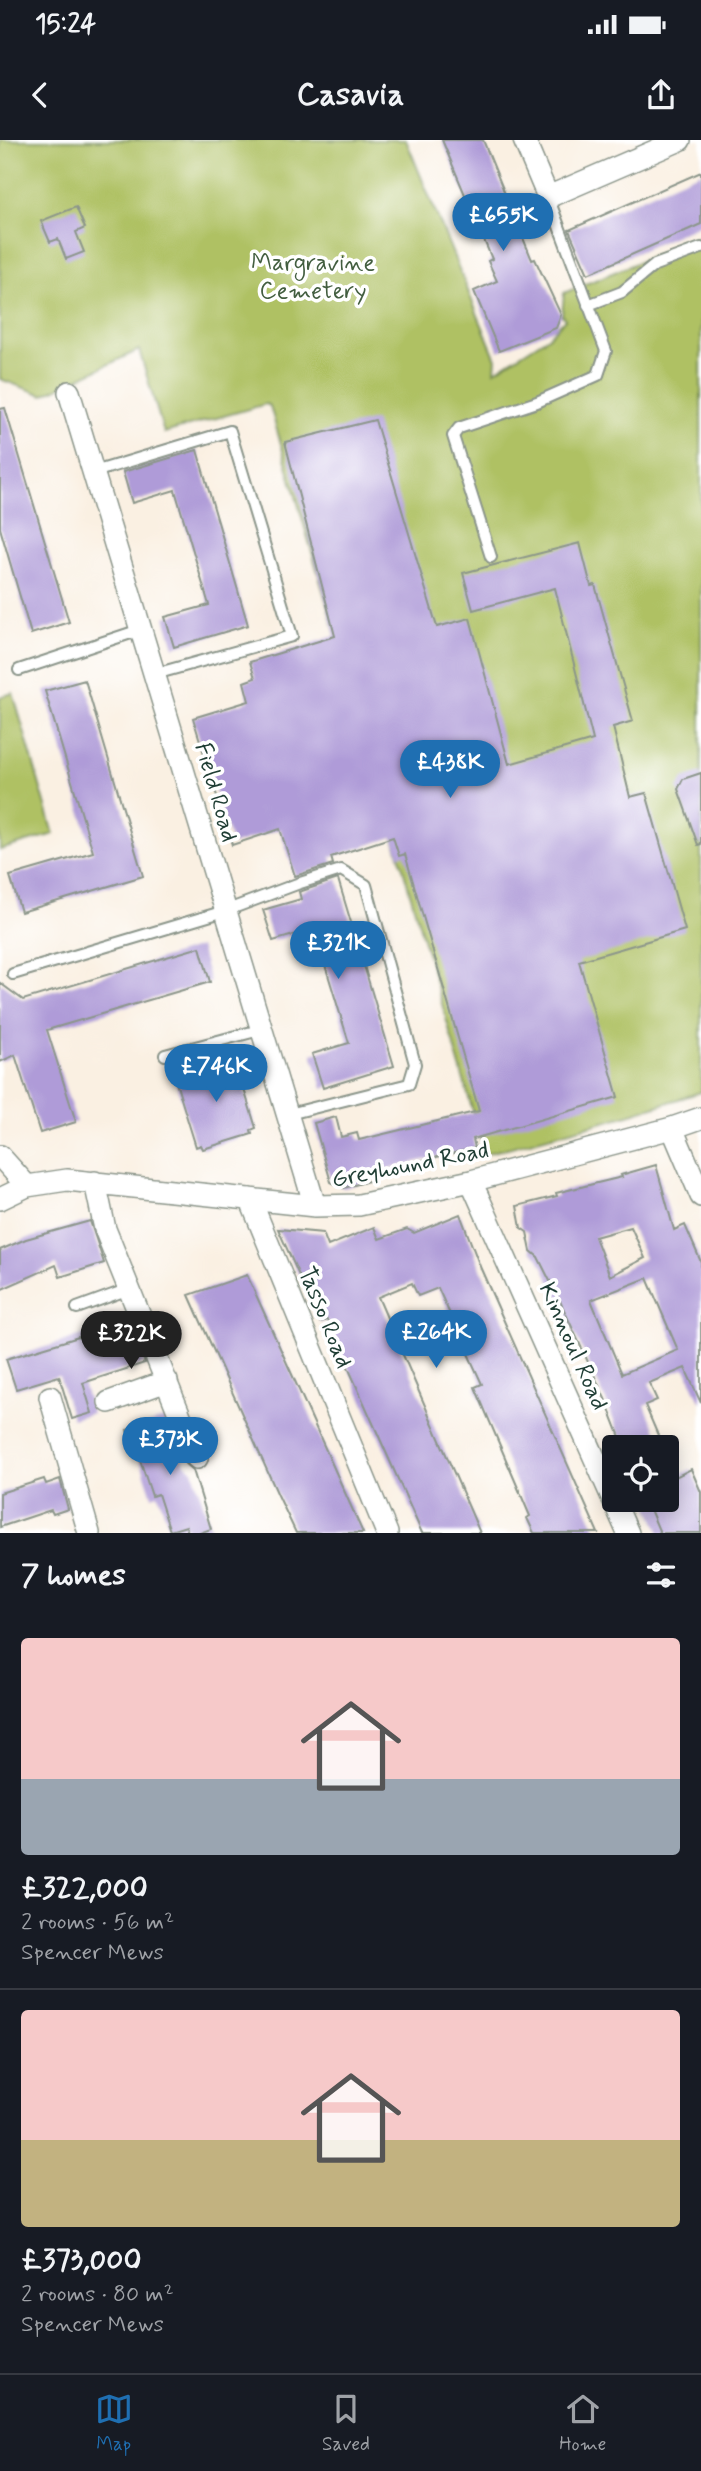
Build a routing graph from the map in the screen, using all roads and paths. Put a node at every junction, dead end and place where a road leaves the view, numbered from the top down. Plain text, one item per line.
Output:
1 (524, 140) edge
2 (671, 142) edge
3 (548, 197) junction
4 (701, 248) edge
5 (588, 305) junction
6 (69, 392) dead end
7 (94, 472) junction
8 (491, 557) dead end
9 (142, 629) junction
10 (19, 670) dead end
11 (155, 674) junction
12 (225, 912) junction
13 (13, 974) dead end
14 (262, 1029) junction
15 (165, 1055) dead end
16 (289, 1114) junction
17 (701, 1118) edge
18 (672, 1128) junction
19 (0, 1156) edge
20 (471, 1181) junction
21 (95, 1182) junction
22 (27, 1186) junction
23 (701, 1196) edge
24 (0, 1199) edge
25 (250, 1199) junction
26 (315, 1206) junction
27 (129, 1289) junction
28 (77, 1308) dead end
29 (167, 1381) junction
30 (50, 1397) dead end
31 (109, 1402) dead end
32 (197, 1458) dead end
33 (89, 1533) edge
34 (387, 1533) edge
35 (628, 1533) edge

1 - 3 street
2 - 3 street
3 - 5 lane
4 - 5 lane
5 - 8 lane
6 - 7 street, Field Road
7 - 9 street, Field Road
7 - 11 lane
9 - 10 lane
9 - 11 street, Field Road
11 - 12 street, Field Road
12 - 13 lane
12 - 14 street, Field Road
12 - 16 lane
14 - 15 lane
14 - 16 street, Field Road
16 - 26 street, Field Road
17 - 18 street, Greyhound Road
18 - 20 street, Greyhound Road
18 - 23 street
19 - 22 street
20 - 26 street, Greyhound Road
20 - 35 street, Kinnoul Road
21 - 22 street, Greyhound Road
21 - 25 street, Greyhound Road
21 - 27 street
22 - 24 street, Greyhound Road
25 - 26 street, Greyhound Road
25 - 34 street, Tasso Road
27 - 28 lane
27 - 29 street
29 - 31 street
29 - 32 street
30 - 33 street

